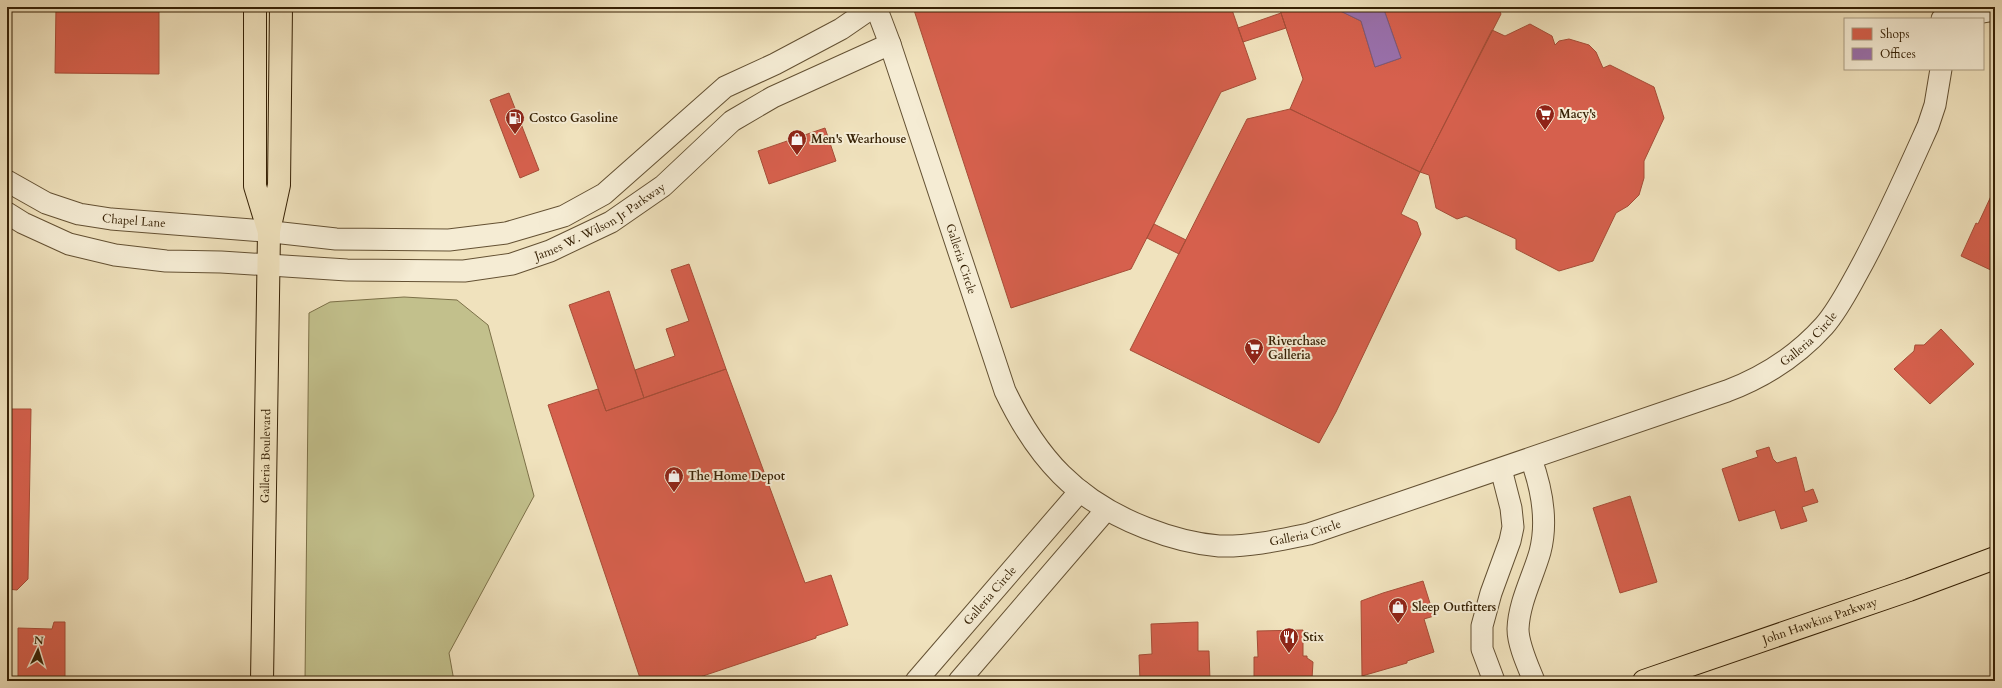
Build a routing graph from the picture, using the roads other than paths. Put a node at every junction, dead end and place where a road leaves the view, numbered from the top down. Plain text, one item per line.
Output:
1 (255, 7) edge
2 (281, 7) edge
3 (875, 7) edge
4 (1937, 7) edge
5 (1995, 10) edge
6 (1938, 18) edge
7 (1948, 18) edge
8 (890, 44) junction
9 (1941, 70) edge
10 (7, 181) edge
11 (7, 213) edge
12 (269, 232) junction
13 (268, 265) junction
14 (1531, 460) junction
15 (1501, 469) junction
16 (1080, 491) junction
17 (1106, 510) junction
18 (1995, 558) edge
19 (262, 681) edge
20 (916, 681) edge
21 (959, 681) edge
22 (1494, 681) edge
23 (1534, 681) edge
24 (1644, 681) edge

1 - 12 main road
2 - 12 main road
3 - 8 street, Galleria Circle
3 - 12 street, James W. Wilson Jr Parkway
4 - 6 street
5 - 7 street
8 - 13 street, James W. Wilson Jr Parkway
8 - 16 street, Galleria Circle
9 - 14 street, Galleria Circle
10 - 12 street, Chapel Lane
11 - 13 street
12 - 13 main road, Galleria Boulevard
13 - 19 main road, Galleria Boulevard
14 - 15 street, Galleria Circle
14 - 23 street
15 - 17 street, Galleria Circle
15 - 22 street
16 - 17 street, Galleria Circle
16 - 20 street, Galleria Circle
17 - 21 street
18 - 24 main road, John Hawkins Parkway

